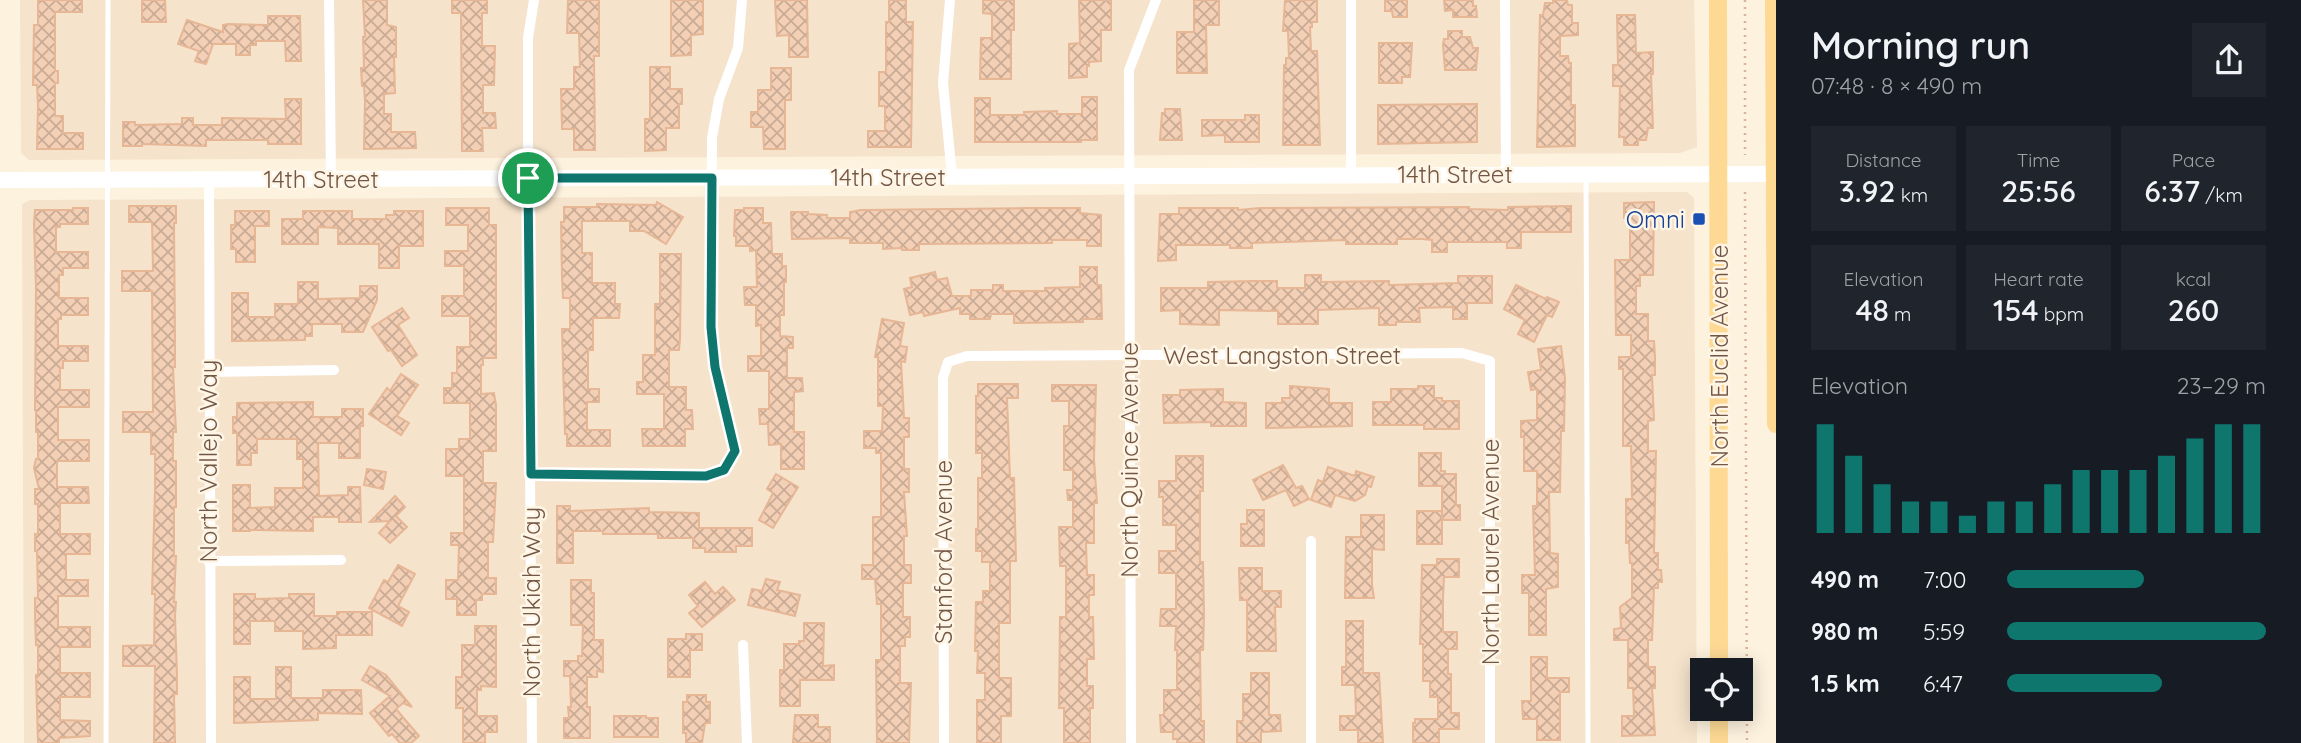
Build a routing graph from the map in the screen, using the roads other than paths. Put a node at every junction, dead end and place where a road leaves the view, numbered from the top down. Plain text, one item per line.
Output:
1 (108, 0) edge
2 (329, 0) edge
3 (534, 0) edge
4 (742, 0) edge
5 (950, 0) edge
6 (1156, 0) edge
7 (1351, 0) edge
8 (1505, 0) edge
9 (1718, 0) edge
10 (1774, 0) edge
11 (1506, 174) junction
12 (1587, 174) junction
13 (1720, 174) junction
14 (1776, 174) edge
15 (1351, 175) junction
16 (952, 176) junction
17 (1128, 176) junction
18 (528, 178) junction
19 (712, 178) junction
20 (331, 179) junction
21 (0, 180) edge
22 (107, 180) junction
23 (209, 180) junction
24 (1128, 356) junction
25 (1490, 361) joint
26 (948, 362) joint
27 (334, 369) dead end
28 (208, 372) junction
29 (1776, 424) edge
30 (531, 474) junction
31 (1311, 541) dead end
32 (341, 560) dead end
33 (208, 561) junction
34 (743, 645) dead end
35 (1719, 658) edge
36 (1719, 721) edge
37 (106, 743) edge
38 (211, 743) edge
39 (532, 743) edge
40 (747, 743) edge
41 (944, 743) edge
42 (1131, 743) edge
43 (1311, 743) edge
44 (1490, 743) edge
45 (1588, 743) edge
46 (1719, 743) edge

1 - 22 lane
2 - 20 street
3 - 18 street, North Ukiah Way
4 - 19 street
5 - 16 street
6 - 17 street, North Quince Avenue
7 - 15 street
8 - 11 street
9 - 13 main road, North Euclid Avenue
10 - 14 main road
11 - 12 street, 14th Street
11 - 15 street, 14th Street
12 - 13 street, 14th Street
12 - 45 lane
13 - 14 street, 14th Street
13 - 35 main road, North Euclid Avenue
14 - 29 main road
15 - 17 street, 14th Street
16 - 17 street, 14th Street
16 - 19 street, 14th Street
17 - 24 street, North Quince Avenue
18 - 19 street, 14th Street
18 - 20 street, 14th Street
18 - 30 street, North Ukiah Way
19 - 30 street
20 - 23 street, 14th Street
21 - 22 street, 14th Street
22 - 23 street, 14th Street
22 - 37 lane
23 - 28 street, North Vallejo Way
24 - 25 street, West Langston Street
24 - 26 street, West Langston Street
24 - 42 street, North Quince Avenue
25 - 44 street, North Laurel Avenue
26 - 41 street, Stanford Avenue
27 - 28 street
28 - 33 street, North Vallejo Way
30 - 39 street, North Ukiah Way
31 - 43 street
32 - 33 street
33 - 38 street, North Vallejo Way
34 - 40 street
36 - 46 main road

